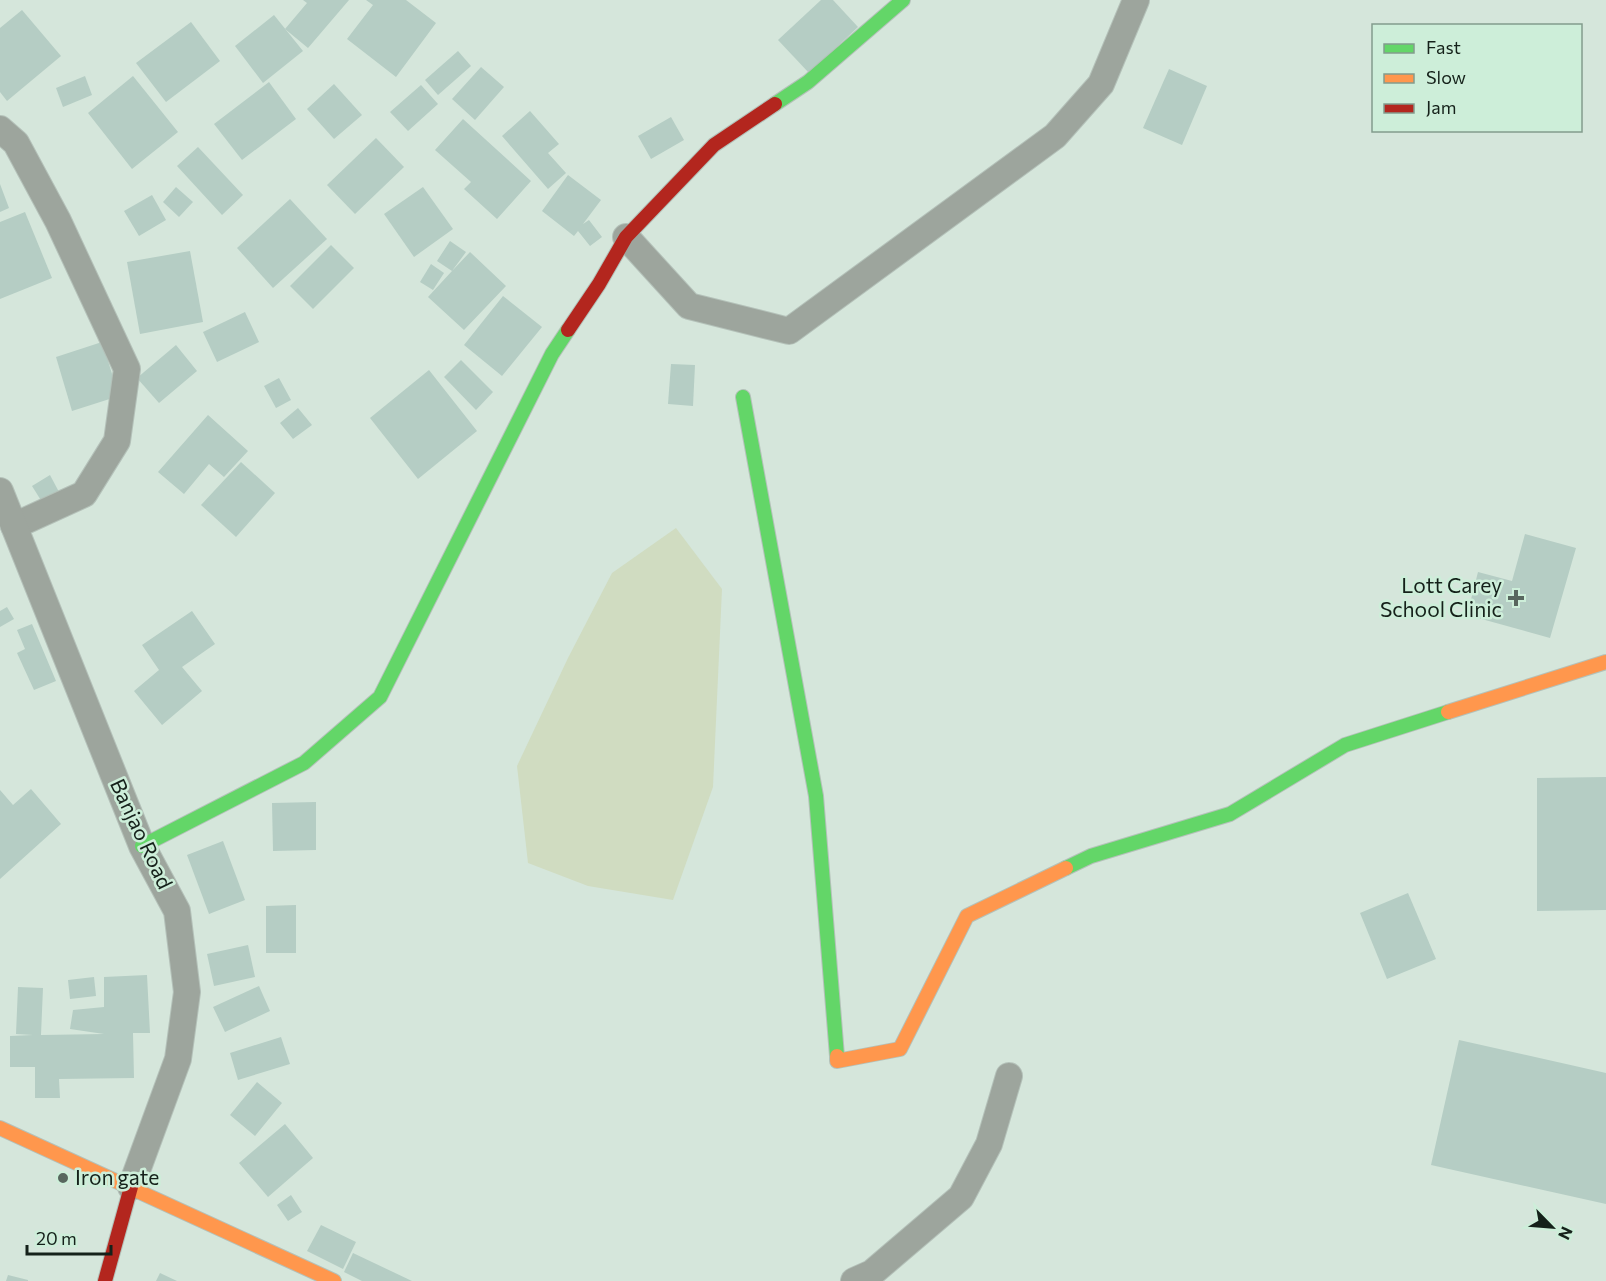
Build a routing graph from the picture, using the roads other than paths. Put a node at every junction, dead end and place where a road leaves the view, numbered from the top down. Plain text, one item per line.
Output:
1 (903, 0) edge
2 (1136, 0) edge
3 (0, 129) edge
4 (626, 237) junction
5 (743, 397) dead end
6 (0, 490) edge
7 (14, 526) junction
8 (1606, 662) edge
9 (142, 846) junction
10 (1009, 1076) dead end
11 (0, 1128) edge
12 (131, 1187) junction
13 (105, 1281) edge
14 (334, 1281) edge
15 (854, 1281) edge

1 - 4 main road
2 - 4 street
3 - 7 street
4 - 9 main road
5 - 8 main road
6 - 7 street, Banjao Road
7 - 9 street, Banjao Road
9 - 12 street, Banjao Road
10 - 15 street
11 - 12 main road
12 - 13 main road
12 - 14 main road

